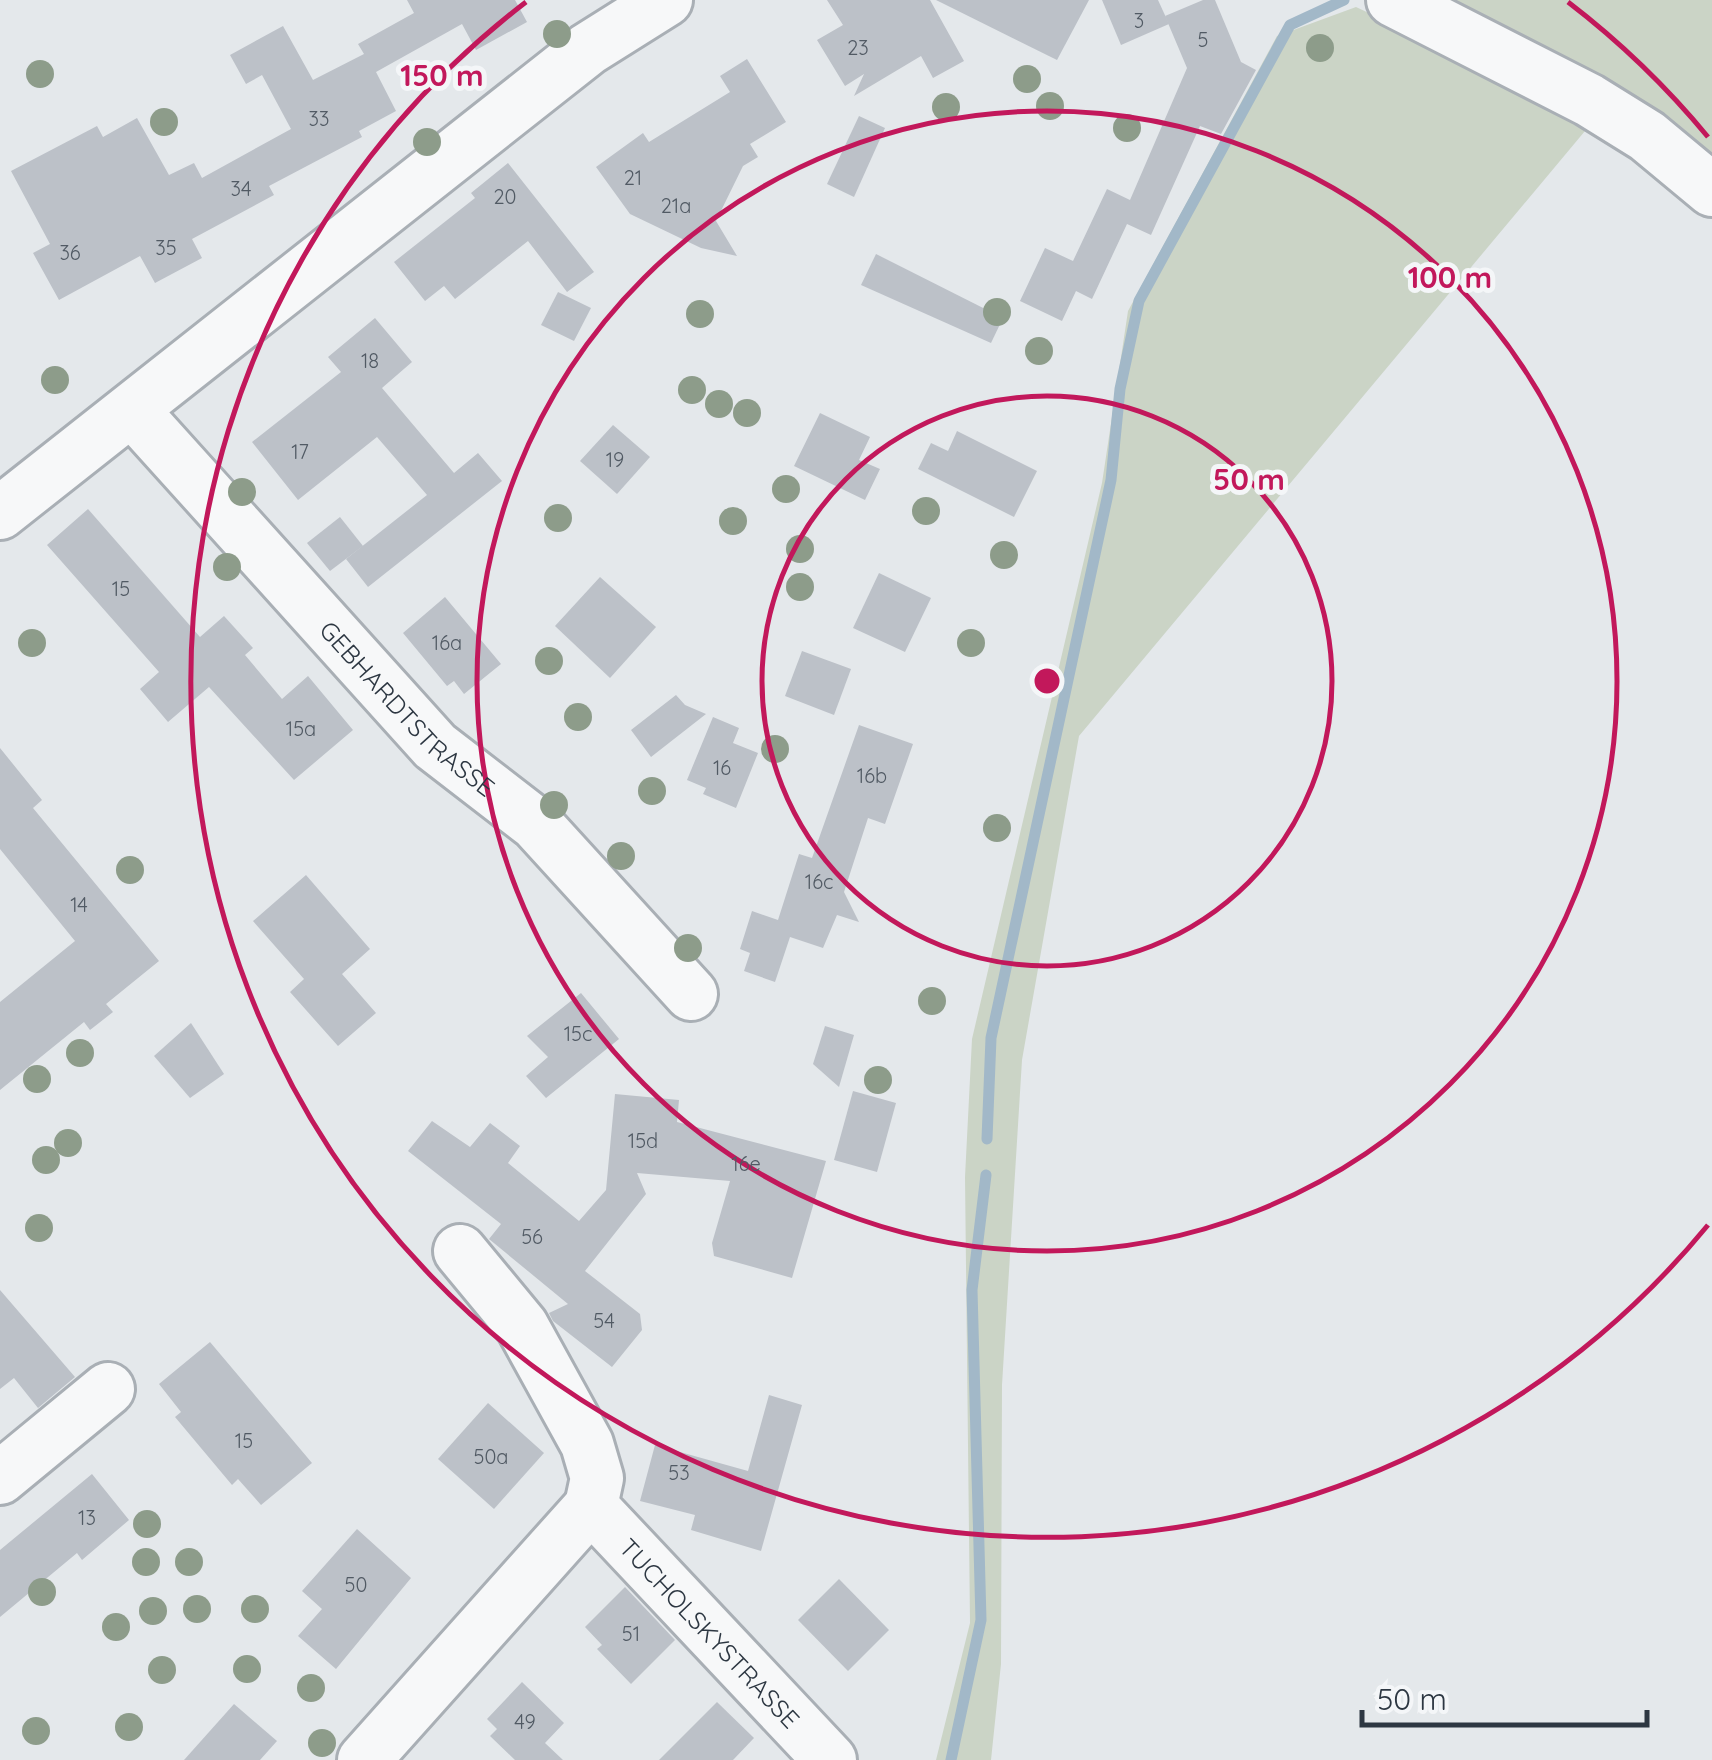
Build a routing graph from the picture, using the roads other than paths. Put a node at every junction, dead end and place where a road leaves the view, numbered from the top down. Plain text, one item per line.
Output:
1 (666, 0) edge
2 (1395, 1) edge
3 (1712, 190) edge
4 (133, 410) junction
5 (0, 513) edge
6 (690, 994) dead end
7 (460, 1251) dead end
8 (108, 1388) dead end
9 (0, 1478) edge
10 (591, 1506) junction
11 (364, 1760) edge
12 (830, 1760) edge

1 - 4 street
2 - 3 street
4 - 5 street
4 - 6 street, GEBHARDTSTRASSE
7 - 10 street
8 - 9 street
10 - 11 street
10 - 12 street, TUCHOLSKYSTRASSE

